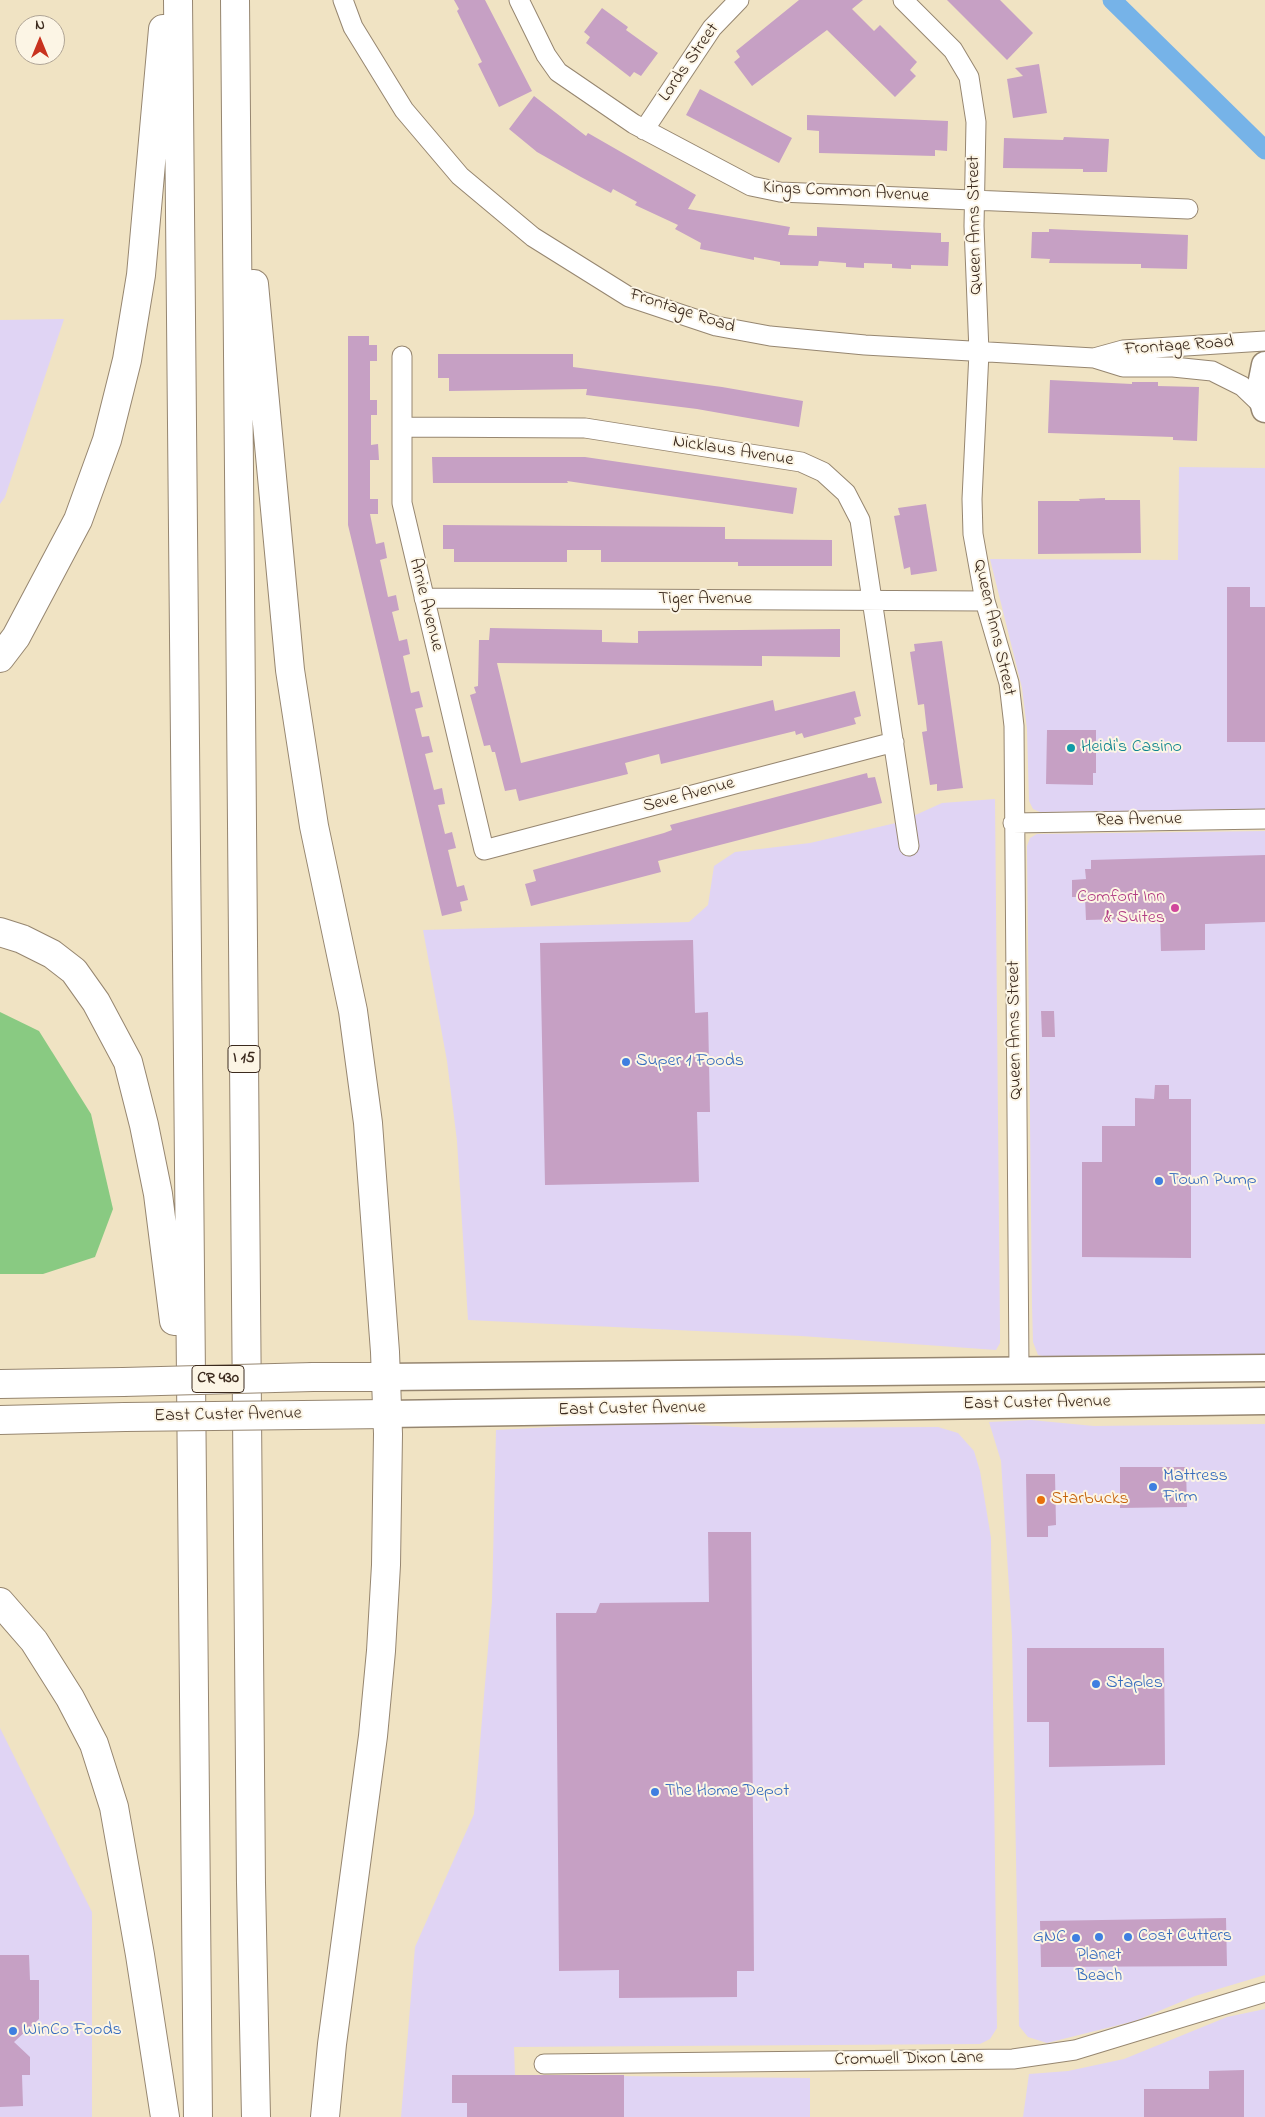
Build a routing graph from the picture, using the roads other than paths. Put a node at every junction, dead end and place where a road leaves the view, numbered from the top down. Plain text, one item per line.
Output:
1 (165, 0) edge
2 (178, 0) edge
3 (234, 0) edge
4 (343, 0) edge
5 (519, 0) edge
6 (739, 0) edge
7 (903, 0) edge
8 (235, 47) junction
9 (644, 130) junction
10 (975, 200) junction
11 (1188, 209) dead end
12 (1265, 341) edge
13 (979, 352) junction
14 (402, 356) dead end
15 (1094, 358) junction
16 (1265, 365) edge
17 (1265, 409) edge
18 (402, 426) junction
19 (424, 598) junction
20 (873, 601) junction
21 (985, 601) junction
22 (0, 658) edge
23 (894, 742) junction
24 (1265, 818) edge
25 (1013, 823) junction
26 (909, 846) dead end
27 (484, 850) joint
28 (0, 932) edge
29 (1265, 1368) edge
30 (1019, 1371) junction
31 (385, 1377) junction
32 (0, 1384) edge
33 (1265, 1401) edge
34 (388, 1414) junction
35 (0, 1420) edge
36 (191, 1523) junction
37 (0, 1602) edge
38 (1265, 1992) edge
39 (544, 2064) dead end
40 (165, 2117) edge
41 (198, 2117) edge
42 (256, 2117) edge
43 (326, 2117) edge

1 - 22 main road
2 - 36 main road
3 - 8 main road, I 15
4 - 13 street, Frontage Road
5 - 9 street, Kings Common Avenue
6 - 9 street, Lords Street
7 - 10 street, Queen Anns Street
8 - 31 main road
8 - 42 main road, I 15
9 - 10 street, Kings Common Avenue
10 - 11 street, Kings Common Avenue
10 - 13 street, Queen Anns Street
12 - 15 street, Frontage Road
13 - 15 street, Frontage Road
13 - 21 street, Queen Anns Street
14 - 18 street, Arnie Avenue
15 - 17 street, Frontage Road
16 - 17 main road
18 - 19 street, Arnie Avenue
18 - 20 street, Nicklaus Avenue
19 - 20 street, Tiger Avenue
19 - 27 street, Arnie Avenue
20 - 21 street, Tiger Avenue
20 - 23 street, Nicklaus Avenue
21 - 25 street, Queen Anns Street
23 - 26 street, Nicklaus Avenue
23 - 27 street, Seve Avenue
24 - 25 street, Rea Avenue
25 - 30 street, Queen Anns Street
28 - 36 main road
29 - 30 main road, East Custer Avenue / CR 430
30 - 31 main road, East Custer Avenue / CR 430
31 - 32 main road, East Custer Avenue / CR 430, bridge
31 - 34 main road
33 - 34 main road, East Custer Avenue / CR 430
34 - 35 main road, East Custer Avenue / CR 430, bridge
34 - 43 main road
36 - 41 main road
37 - 40 main road
38 - 39 street, Cromwell Dixon Lane

